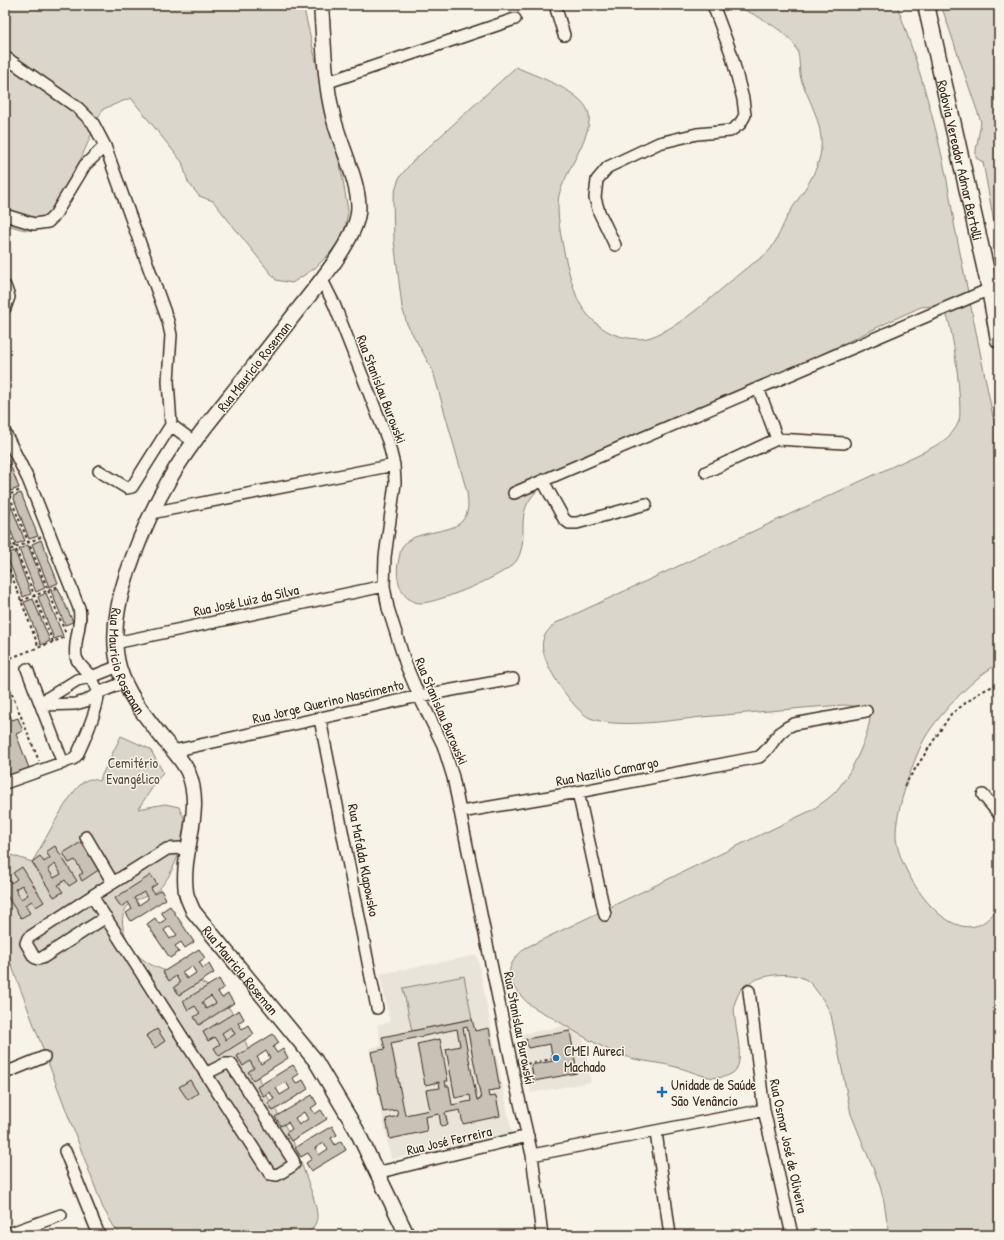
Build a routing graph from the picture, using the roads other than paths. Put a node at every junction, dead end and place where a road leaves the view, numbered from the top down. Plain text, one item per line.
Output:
1 (321, 5) edge
2 (555, 5) edge
3 (713, 5) edge
4 (926, 5) edge
5 (515, 19) dead end
6 (564, 35) dead end
7 (5, 57) edge
8 (328, 82) junction
9 (106, 146) junction
10 (5, 215) edge
11 (615, 245) dead end
12 (322, 280) junction
13 (5, 286) edge
14 (990, 289) junction
15 (5, 308) edge
16 (999, 340) edge
17 (758, 388) junction
18 (171, 425) junction
19 (5, 433) edge
20 (777, 439) junction
21 (194, 442) junction
22 (844, 443) dead end
23 (394, 464) junction
24 (98, 471) dead end
25 (706, 472) dead end
26 (543, 481) junction
27 (514, 494) dead end
28 (646, 504) dead end
29 (151, 513) junction
30 (384, 586) junction
31 (115, 643) junction
32 (119, 666) junction
33 (27, 669) dead end
34 (92, 677) junction
35 (513, 678) dead end
36 (125, 682) junction
37 (68, 685) junction
38 (98, 693) junction
39 (419, 696) junction
40 (40, 704) junction
41 (75, 704) junction
42 (866, 710) dead end
43 (320, 719) junction
44 (174, 751) junction
45 (63, 763) junction
46 (5, 783) edge
47 (578, 792) junction
48 (983, 795) dead end
49 (461, 812) junction
50 (999, 814) edge
51 (86, 837) dead end
52 (189, 849) junction
53 (112, 883) junction
54 (92, 896) junction
55 (605, 915) dead end
56 (106, 917) junction
57 (749, 992) dead end
58 (377, 1008) dead end
59 (44, 1057) dead end
60 (5, 1073) edge
61 (207, 1074) junction
62 (764, 1110) junction
63 (656, 1132) junction
64 (528, 1136) junction
65 (65, 1150) dead end
66 (532, 1155) junction
67 (376, 1173) junction
68 (61, 1215) dead end
69 (5, 1235) edge
70 (99, 1235) edge
71 (407, 1235) edge
72 (542, 1235) edge
73 (670, 1235) edge
74 (792, 1235) edge

1 - 8 main road, Rua Mauricio Roseman
2 - 6 street
3 - 11 street
4 - 14 highway, Rodovia Vereador Admar Bertolli
5 - 8 street
7 - 9 street
8 - 12 main road, Rua Mauricio Roseman
9 - 10 street
9 - 18 street
12 - 21 main road, Rua Mauricio Roseman
12 - 23 street, Rua Stanislau Burowski
13 - 15 street
14 - 16 highway, Rodovia Vereador Admar Bertolli
14 - 17 street
17 - 20 street
17 - 26 street
18 - 21 street
18 - 24 street
19 - 34 street
20 - 22 street
20 - 25 street
21 - 29 main road, Rua Mauricio Roseman
23 - 29 street
23 - 30 street, Rua Stanislau Burowski
26 - 27 street
26 - 28 street
29 - 31 main road, Rua Mauricio Roseman
30 - 31 street, Rua José Luiz da Silva
30 - 39 street, Rua Stanislau Burowski
31 - 32 main road, Rua Mauricio Roseman
32 - 34 street
32 - 36 main road, Rua Mauricio Roseman
33 - 40 street
34 - 37 street
34 - 38 street
35 - 39 street, Rua Jorge Querino Nascimento
36 - 38 street
36 - 44 main road, Rua Mauricio Roseman
37 - 40 street
37 - 41 street
38 - 41 street
38 - 45 street
39 - 43 street, Rua Jorge Querino Nascimento
39 - 49 street, Rua Stanislau Burowski
40 - 41 street
40 - 45 street
42 - 47 street, Rua Nazilio Camargo
43 - 44 street, Rua Jorge Querino Nascimento
43 - 58 street, Rua Mafalda Klapowsko
44 - 52 main road, Rua Mauricio Roseman
45 - 46 street
47 - 49 street, Rua Nazilio Camargo
47 - 55 street
48 - 50 street
49 - 64 street, Rua Stanislau Burowski
51 - 53 street
52 - 53 street
52 - 67 main road, Rua Mauricio Roseman
53 - 54 street
54 - 56 street
54 - 56 street
56 - 61 street
57 - 62 street, Rua Osmar José de Oliveira
59 - 60 street
61 - 61 street
62 - 63 street
62 - 74 street, Rua Osmar José de Oliveira
63 - 66 street
63 - 73 street
64 - 66 street, Rua Stanislau Burowski
64 - 67 street, Rua José Ferreira
65 - 70 street
66 - 72 street, Rua Stanislau Burowski
67 - 71 main road, Rua Mauricio Roseman
68 - 69 street

